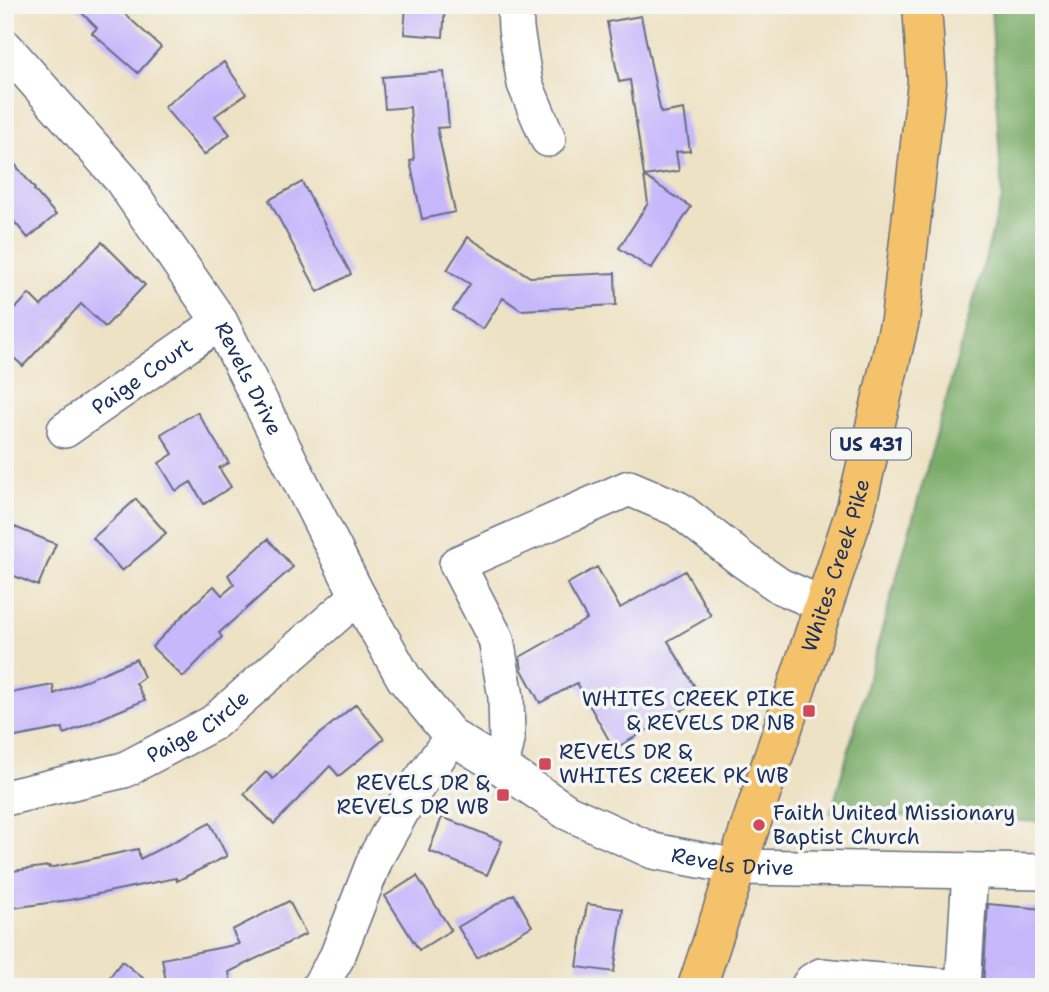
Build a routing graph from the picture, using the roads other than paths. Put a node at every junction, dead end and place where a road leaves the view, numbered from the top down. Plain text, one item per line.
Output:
1 (515, 5) edge
2 (922, 5) edge
3 (5, 47) edge
4 (548, 139) dead end
5 (220, 322) junction
6 (65, 430) dead end
7 (358, 596) junction
8 (824, 605) junction
9 (452, 737) junction
10 (500, 767) junction
11 (5, 798) edge
12 (737, 867) junction
13 (970, 871) junction
14 (1044, 872) edge
15 (319, 987) edge
16 (697, 987) edge
17 (808, 987) edge
18 (950, 987) edge
19 (963, 987) edge

1 - 4 street
2 - 8 main road, Whites Creek Pike / US 431
3 - 5 street, Revels Drive
5 - 6 street, Paige Court
5 - 7 street, Revels Drive
7 - 9 street, Revels Drive
7 - 11 street, Paige Circle
8 - 10 street
8 - 12 main road, Whites Creek Pike / US 431
9 - 10 street, Revels Drive
9 - 15 street
10 - 12 street, Revels Drive
12 - 13 street, Revels Drive
12 - 16 main road, Whites Creek Pike / US 431
13 - 14 street, Revels Drive
13 - 19 street
17 - 18 street

